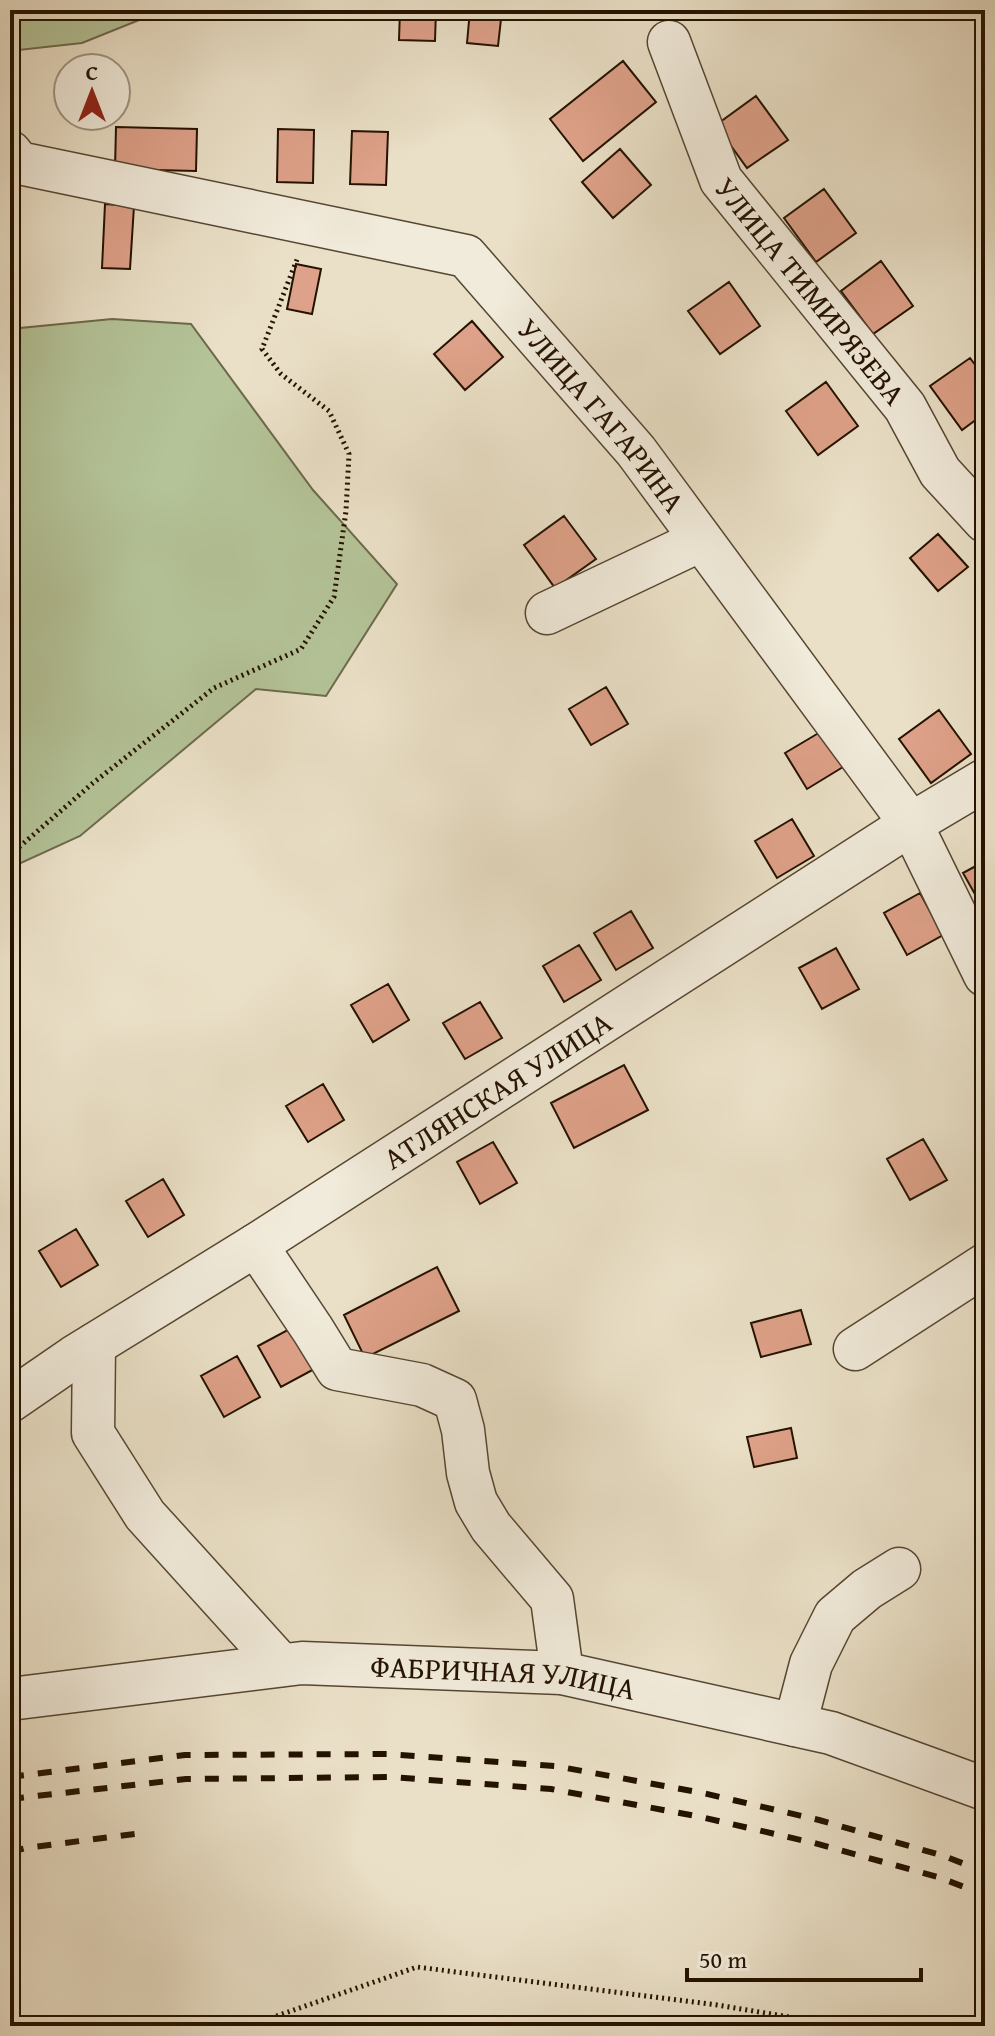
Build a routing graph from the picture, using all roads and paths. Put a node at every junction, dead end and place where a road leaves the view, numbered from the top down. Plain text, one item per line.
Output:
1 (669, 42) dead end
2 (13, 159) edge
3 (311, 224) junction
4 (985, 521) edge
5 (701, 540) junction
6 (547, 613) dead end
7 (985, 780) edge
8 (911, 824) junction
9 (10, 855) edge
10 (985, 975) edge
11 (256, 1245) junction
12 (985, 1265) edge
13 (94, 1345) junction
14 (855, 1349) dead end
15 (10, 1401) edge
16 (899, 1569) dead end
17 (281, 1665) junction
18 (562, 1673) junction
19 (10, 1699) edge
20 (795, 1725) junction
21 (985, 1789) edge
22 (248, 2026) edge
23 (844, 2026) edge

1 - 4 street, УЛИЦА ТИМИРЯЗЕВА
2 - 3 street, УЛИЦА ГАГАРИНА
3 - 5 street, УЛИЦА ГАГАРИНА
3 - 9 path
5 - 6 street
5 - 8 street, УЛИЦА ГАГАРИНА
7 - 8 street, АТЛЯНСКАЯ УЛИЦА
8 - 10 street, УЛИЦА ГАГАРИНА
8 - 11 street, АТЛЯНСКАЯ УЛИЦА
11 - 13 street, АТЛЯНСКАЯ УЛИЦА
11 - 18 street
12 - 14 street
13 - 15 street, АТЛЯНСКАЯ УЛИЦА
13 - 17 street
16 - 20 street
17 - 18 street, ФАБРИЧНАЯ УЛИЦА
17 - 19 street, ФАБРИЧНАЯ УЛИЦА
18 - 20 street, ФАБРИЧНАЯ УЛИЦА
20 - 21 street, ФАБРИЧНАЯ УЛИЦА
22 - 23 path

